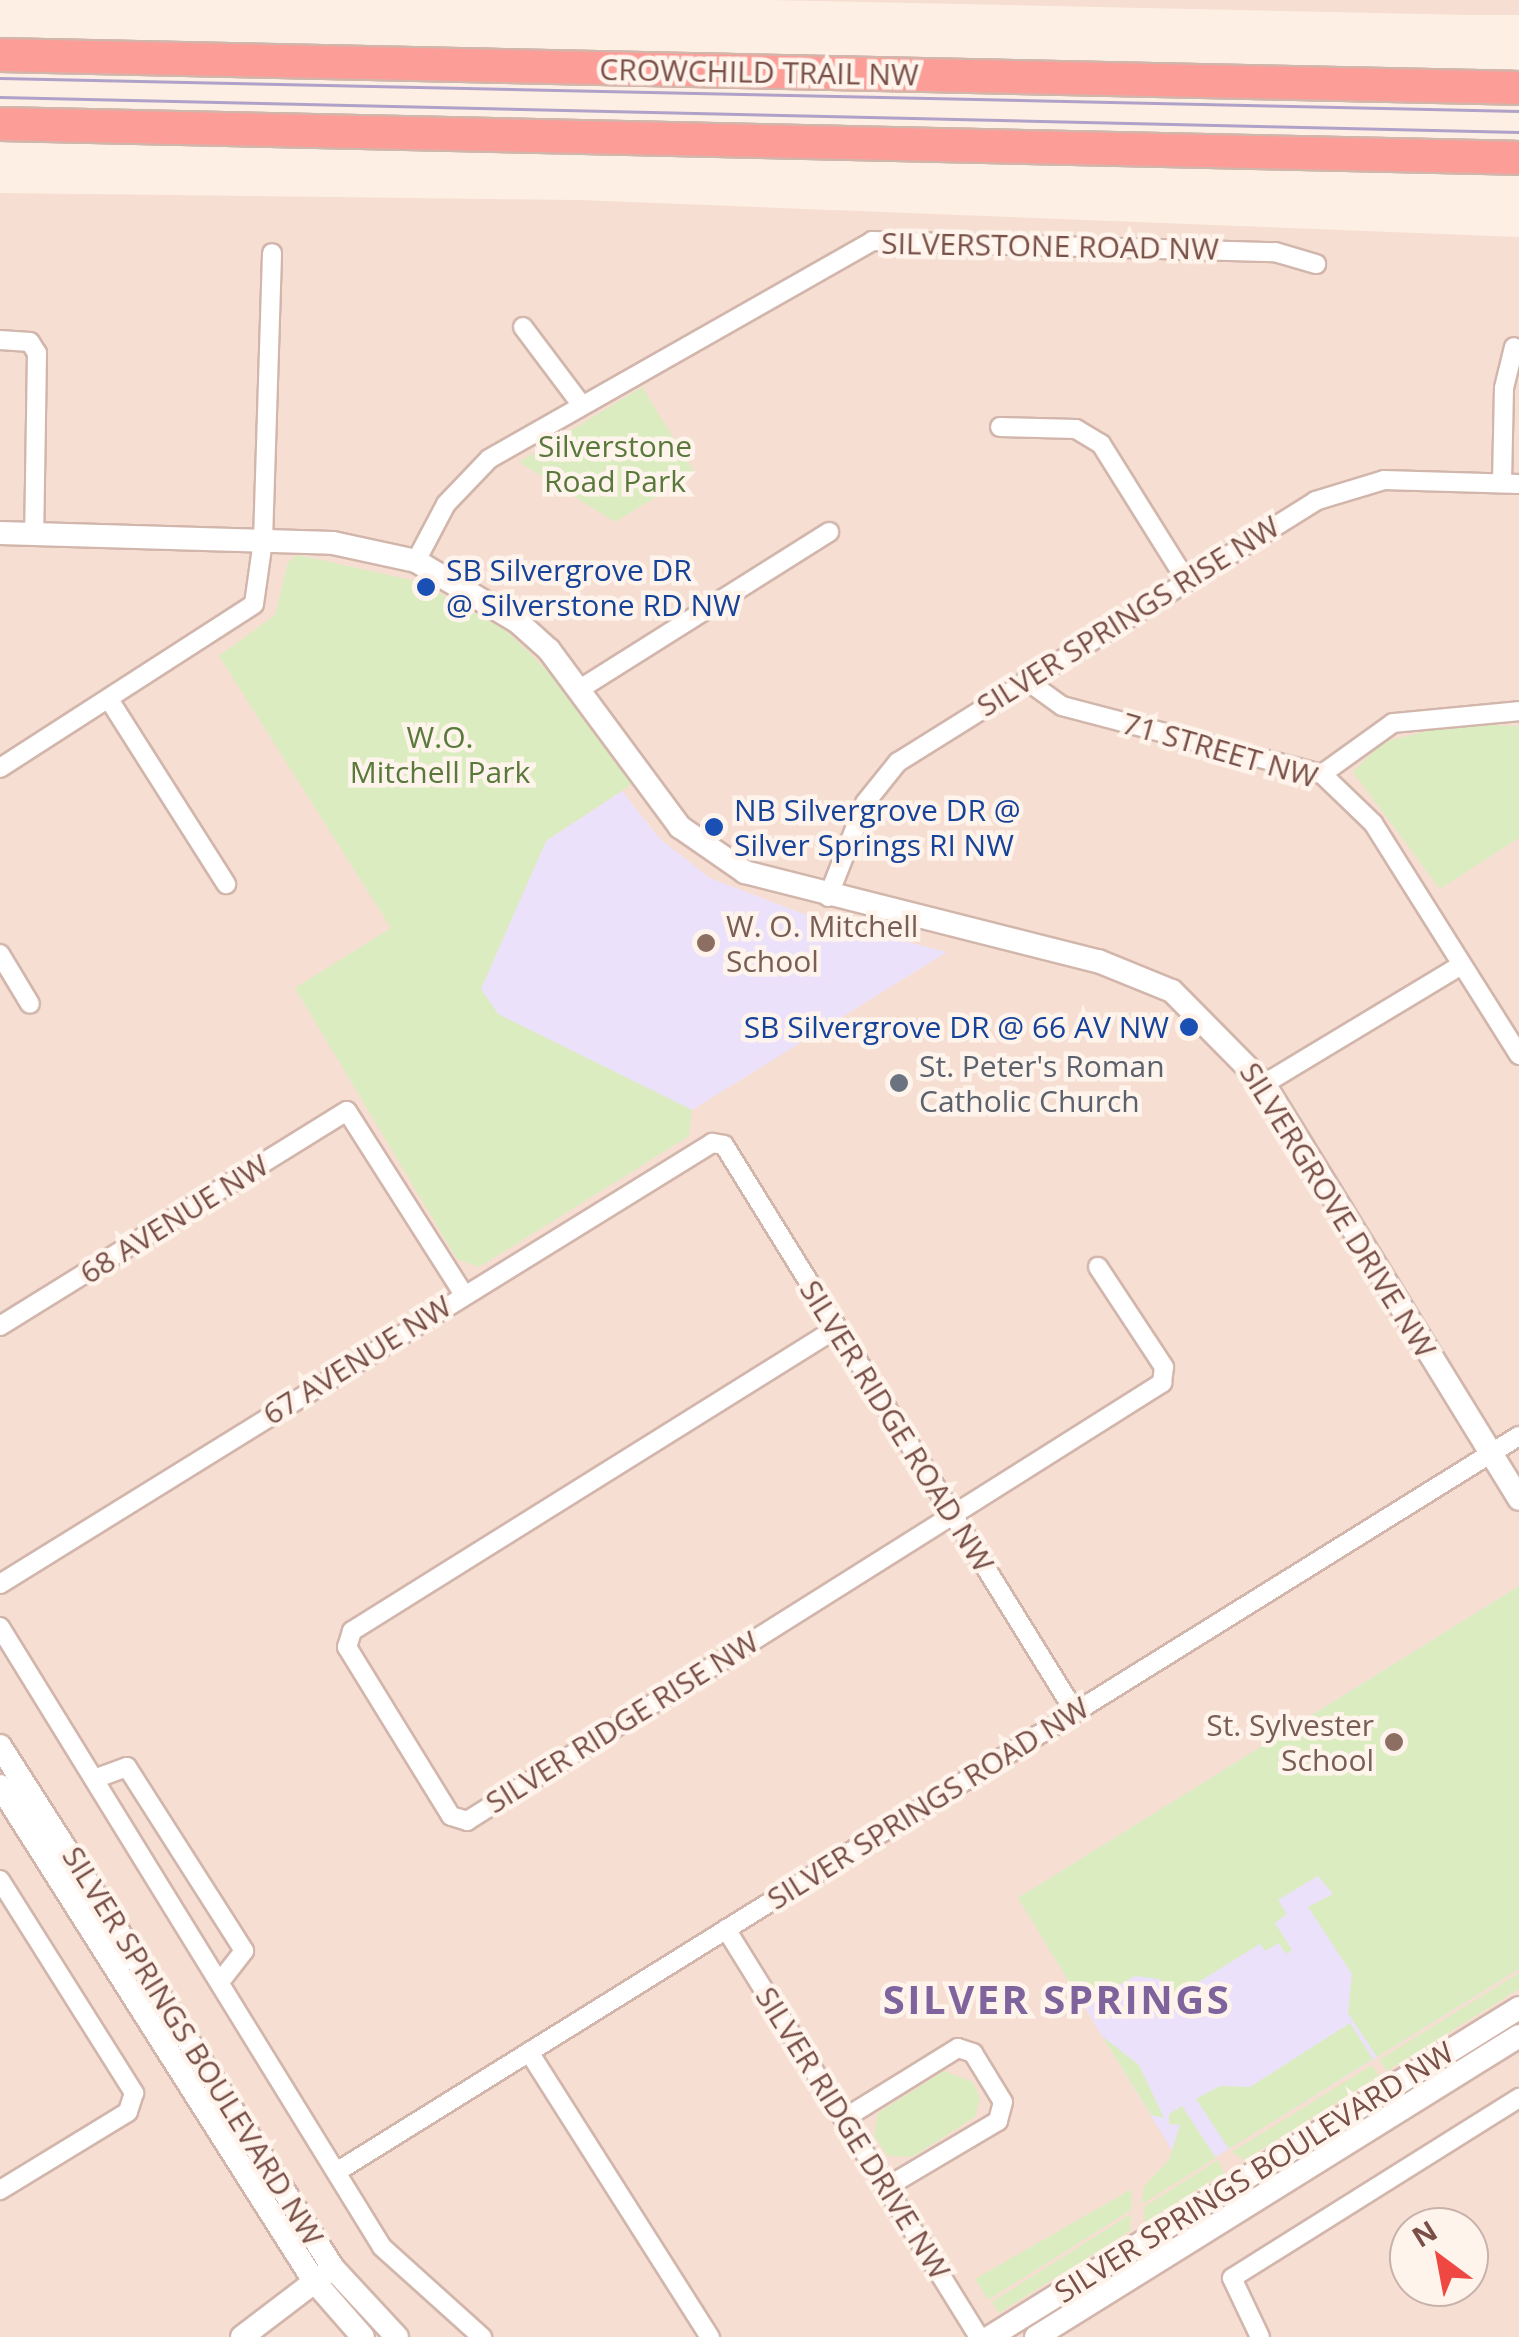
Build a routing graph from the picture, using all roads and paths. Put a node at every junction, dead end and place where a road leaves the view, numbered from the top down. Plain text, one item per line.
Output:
1 (0, 54) edge
2 (1519, 88) edge
3 (0, 124) edge
4 (1519, 158) edge
5 (272, 253) dead end
6 (1316, 264) dead end
7 (523, 328) dead end
8 (0, 340) edge
9 (1514, 347) dead end
10 (580, 403) junction
11 (1000, 427) dead end
12 (1510, 483) edge
13 (829, 532) dead end
14 (0, 533) edge
15 (34, 534) junction
16 (263, 541) junction
17 (416, 561) junction
18 (1186, 580) junction
19 (1026, 680) junction
20 (583, 687) junction
21 (110, 701) junction
22 (1519, 711) edge
23 (0, 768) edge
24 (1322, 774) junction
25 (226, 884) dead end
26 (828, 897) junction
27 (0, 954) edge
28 (1461, 965) junction
29 (30, 1004) dead end
30 (1519, 1056) edge
31 (1264, 1084) junction
32 (718, 1144) joint
33 (1098, 1268) dead end
34 (463, 1293) junction
35 (0, 1326) edge
36 (838, 1328) junction
37 (1519, 1436) edge
38 (1490, 1454) junction
39 (1519, 1499) edge
40 (949, 1514) junction
41 (0, 1584) edge
42 (0, 1626) edge
43 (1075, 1712) junction
44 (0, 1746) edge
45 (94, 1779) junction
46 (0, 1786) edge
47 (0, 1880) edge
48 (726, 1929) junction
49 (221, 1980) junction
50 (1519, 2008) edge
51 (1519, 2036) edge
52 (529, 2052) junction
53 (1519, 2098) edge
54 (845, 2118) junction
55 (338, 2170) junction
56 (886, 2187) junction
57 (0, 2190) edge
58 (324, 2274) junction
59 (242, 2337) edge
60 (362, 2337) edge
61 (397, 2337) edge
62 (482, 2337) edge
63 (710, 2337) edge
64 (978, 2337) edge
65 (990, 2337) edge
66 (1036, 2337) edge
67 (1260, 2337) edge

1 - 2 highway, CROWCHILD TRAIL NW
3 - 4 highway
5 - 16 street
6 - 10 street, SILVERSTONE ROAD NW
7 - 10 street
8 - 15 street
9 - 12 street
10 - 17 street, SILVERSTONE ROAD NW
11 - 18 street
12 - 18 street, SILVER SPRINGS RISE NW
13 - 20 street
14 - 15 street, SILVERGROVE DRIVE NW
15 - 16 street, SILVERGROVE DRIVE NW
16 - 17 street, SILVERGROVE DRIVE NW
16 - 21 street
17 - 20 street, SILVERGROVE DRIVE NW
18 - 19 street, SILVER SPRINGS RISE NW
19 - 24 street, 71 STREET NW
19 - 26 street, SILVER SPRINGS RISE NW
20 - 26 street, SILVERGROVE DRIVE NW
21 - 23 street
21 - 25 street
22 - 24 street
24 - 28 street, 71 STREET NW
26 - 31 street, SILVERGROVE DRIVE NW
27 - 29 street
28 - 30 street, 71 STREET NW
28 - 31 street
31 - 38 street, SILVERGROVE DRIVE NW
32 - 34 street, 67 AVENUE NW
32 - 36 street, SILVER RIDGE ROAD NW
33 - 40 street
34 - 35 street, 68 AVENUE NW
34 - 41 street, 67 AVENUE NW
36 - 40 street, SILVER RIDGE ROAD NW
36 - 40 street, SILVER RIDGE RISE NW
37 - 38 street, SILVER SPRINGS ROAD NW
38 - 39 street, SILVERGROVE DRIVE NW
38 - 43 street, SILVER SPRINGS ROAD NW
40 - 43 street, SILVER RIDGE ROAD NW
42 - 45 street
43 - 48 street, SILVER SPRINGS ROAD NW
44 - 58 street, SILVER SPRINGS BOULEVARD NW
45 - 49 street
45 - 49 street
46 - 58 street, SILVER SPRINGS BOULEVARD NW
47 - 57 street
48 - 52 street, SILVER SPRINGS ROAD NW
48 - 54 street, SILVER RIDGE DRIVE NW
49 - 55 street
50 - 65 street, SILVER SPRINGS BOULEVARD NW
51 - 66 street, SILVER SPRINGS BOULEVARD NW
52 - 55 street, SILVER SPRINGS ROAD NW
52 - 63 street
53 - 67 street
54 - 56 street, SILVER RIDGE DRIVE NW
54 - 56 street
55 - 62 street
56 - 64 street, SILVER RIDGE DRIVE NW
58 - 59 street
58 - 60 street, SILVER SPRINGS BOULEVARD NW
58 - 61 street, SILVER SPRINGS BOULEVARD NW

